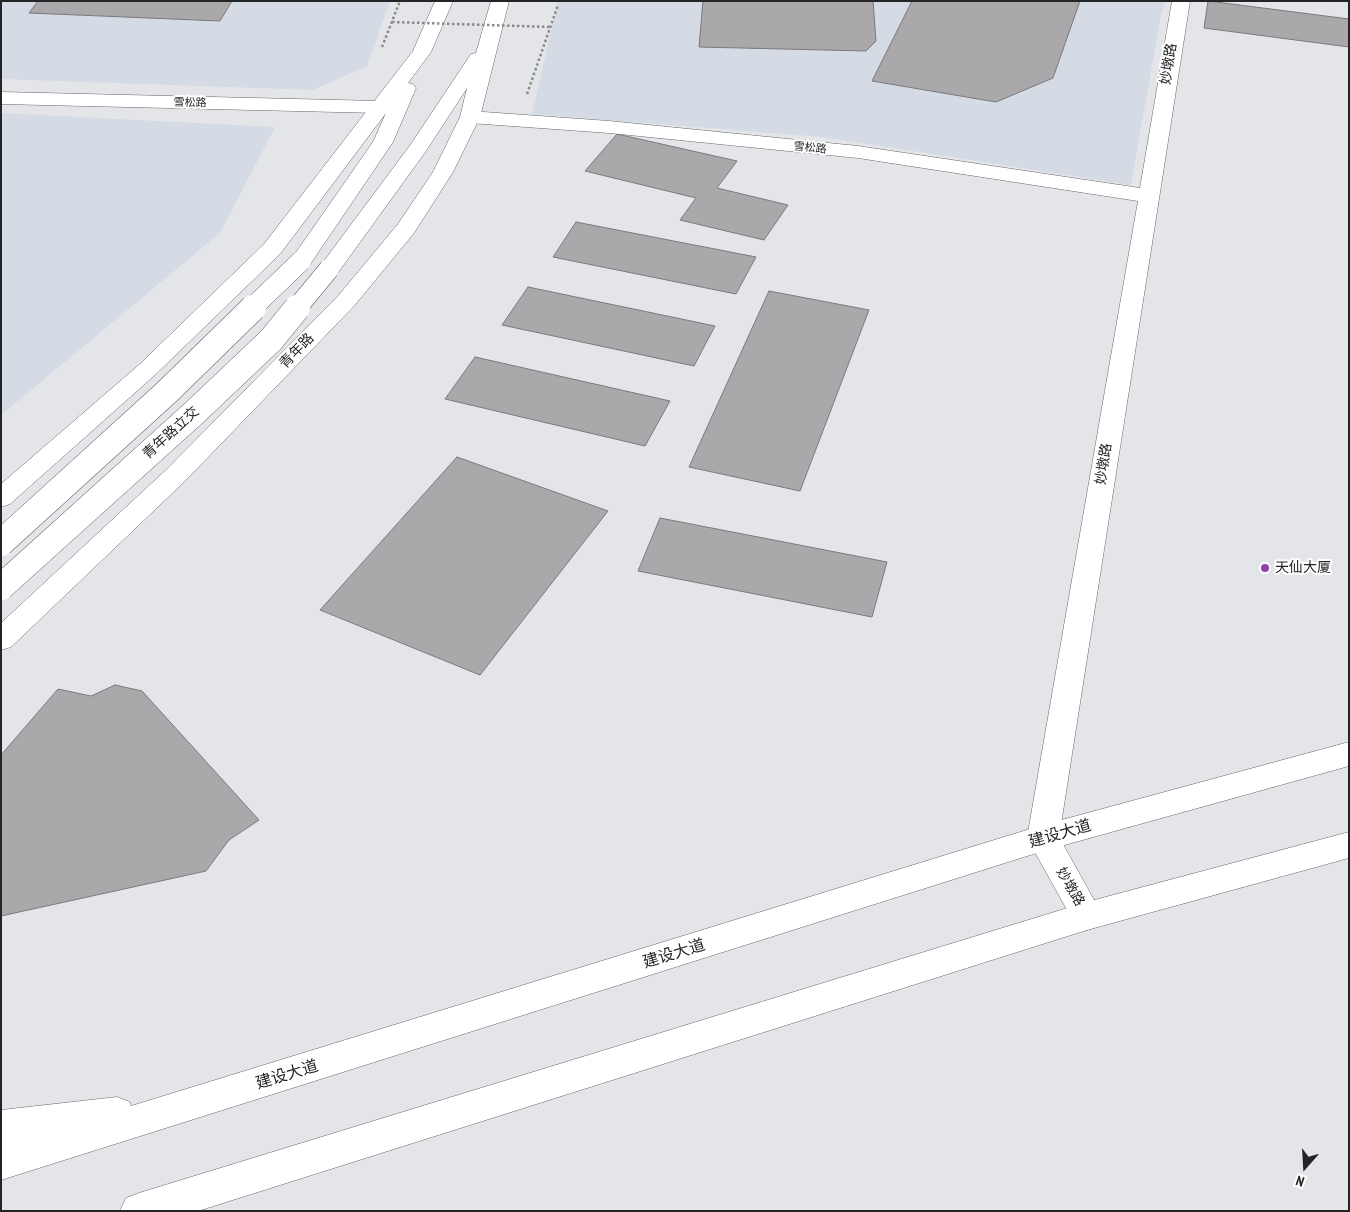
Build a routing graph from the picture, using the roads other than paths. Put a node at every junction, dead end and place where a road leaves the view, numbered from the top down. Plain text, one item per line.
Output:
1 (1181, 1) edge
2 (443, 2) edge
3 (501, 4) edge
4 (488, 43) junction
5 (422, 52) junction
6 (1, 98) edge
7 (379, 107) junction
8 (470, 117) junction
9 (1148, 196) junction
10 (1, 498) edge
11 (1, 543) edge
12 (1, 587) edge
13 (1, 640) edge
14 (1349, 754) edge
15 (1043, 838) junction
16 (1349, 845) edge
17 (1087, 916) junction
18 (183, 1107) junction
19 (1, 1127) edge
20 (1, 1162) edge
21 (138, 1211) edge

1 - 9 main road, 妙墩路
2 - 5 main road
3 - 4 main road, 青年路
4 - 8 main road, 青年路
4 - 12 main road, 青年路立交, bridge
5 - 7 main road
5 - 11 main road, bridge
6 - 7 main road, 雪松路
7 - 10 main road
8 - 9 main road, 雪松路
8 - 13 main road, 青年路
9 - 15 main road, 妙墩路
14 - 15 main road, 建设大道
15 - 17 main road, 妙墩路
15 - 18 main road, 建设大道
16 - 17 main road
17 - 21 main road
18 - 19 main road
18 - 20 main road, 建设大道

